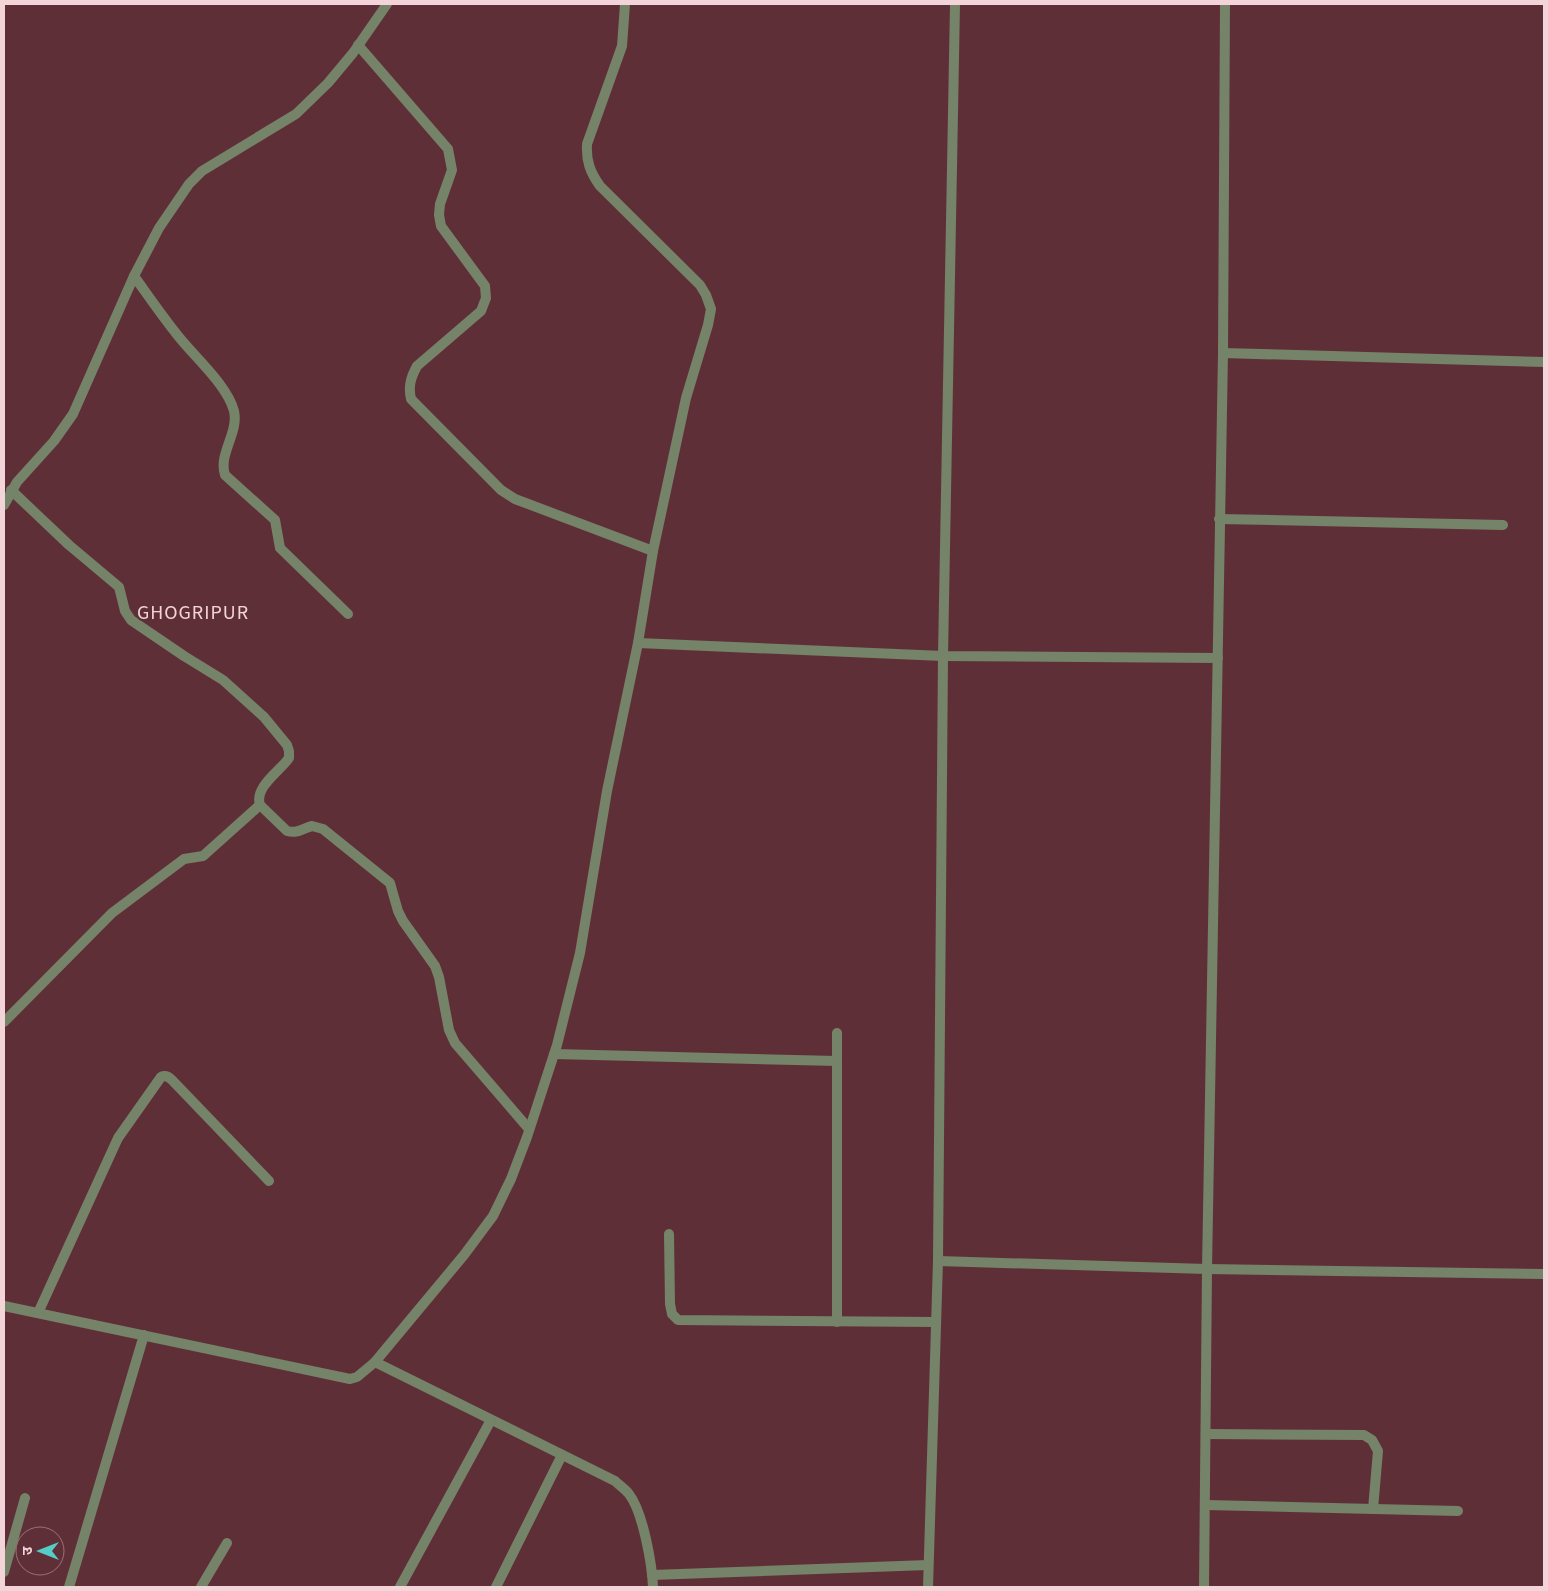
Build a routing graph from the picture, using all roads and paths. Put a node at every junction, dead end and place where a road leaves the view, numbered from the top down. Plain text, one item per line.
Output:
1 (387, 4) edge
2 (625, 4) edge
3 (954, 4) edge
4 (1225, 4) edge
5 (358, 45) junction
6 (134, 276) junction
7 (1223, 353) junction
8 (1544, 362) edge
9 (12, 490) junction
10 (4, 505) edge
11 (1219, 518) junction
12 (1503, 525) dead end
13 (653, 551) junction
14 (348, 614) dead end
15 (638, 643) junction
16 (943, 656) junction
17 (1218, 658) junction
18 (260, 804) junction
19 (4, 1022) edge
20 (837, 1033) dead end
21 (554, 1054) junction
22 (837, 1061) junction
23 (529, 1129) junction
24 (269, 1181) dead end
25 (669, 1234) dead end
26 (938, 1261) junction
27 (1207, 1269) junction
28 (1544, 1274) edge
29 (4, 1306) edge
30 (38, 1313) junction
31 (837, 1322) junction
32 (936, 1322) junction
33 (144, 1335) junction
34 (374, 1362) junction
35 (490, 1420) junction
36 (1207, 1434) junction
37 (562, 1455) junction
38 (25, 1498) dead end
39 (1206, 1505) junction
40 (1373, 1509) junction
41 (1458, 1511) dead end
42 (227, 1543) dead end
43 (928, 1565) junction
44 (4, 1572) edge
45 (652, 1575) junction
46 (69, 1587) edge
47 (201, 1587) edge
48 (400, 1587) edge
49 (496, 1587) edge
50 (653, 1587) edge
51 (928, 1587) edge
52 (1204, 1587) edge

1 - 5 street
2 - 13 street
3 - 16 street
4 - 7 street
5 - 6 street
5 - 13 street
6 - 9 street
6 - 14 street
7 - 8 street
7 - 11 street
9 - 10 street
9 - 18 street
11 - 12 street
11 - 17 street
13 - 15 street
15 - 16 street
15 - 21 street
16 - 17 street
16 - 26 street
17 - 27 street
18 - 19 street
18 - 23 street
20 - 22 street
21 - 22 street
21 - 23 street
22 - 31 street
23 - 34 street
24 - 30 street
25 - 31 street
26 - 27 street
26 - 32 street
27 - 28 street
27 - 36 street
29 - 30 street
30 - 33 street
31 - 32 street
32 - 43 street
33 - 34 street
33 - 46 street
34 - 35 street
35 - 37 street
35 - 48 street
36 - 39 street
36 - 40 street
37 - 45 street
37 - 49 street
38 - 44 street
39 - 40 street
39 - 52 street
40 - 41 street
42 - 47 street
43 - 45 street
43 - 51 street
45 - 50 street

